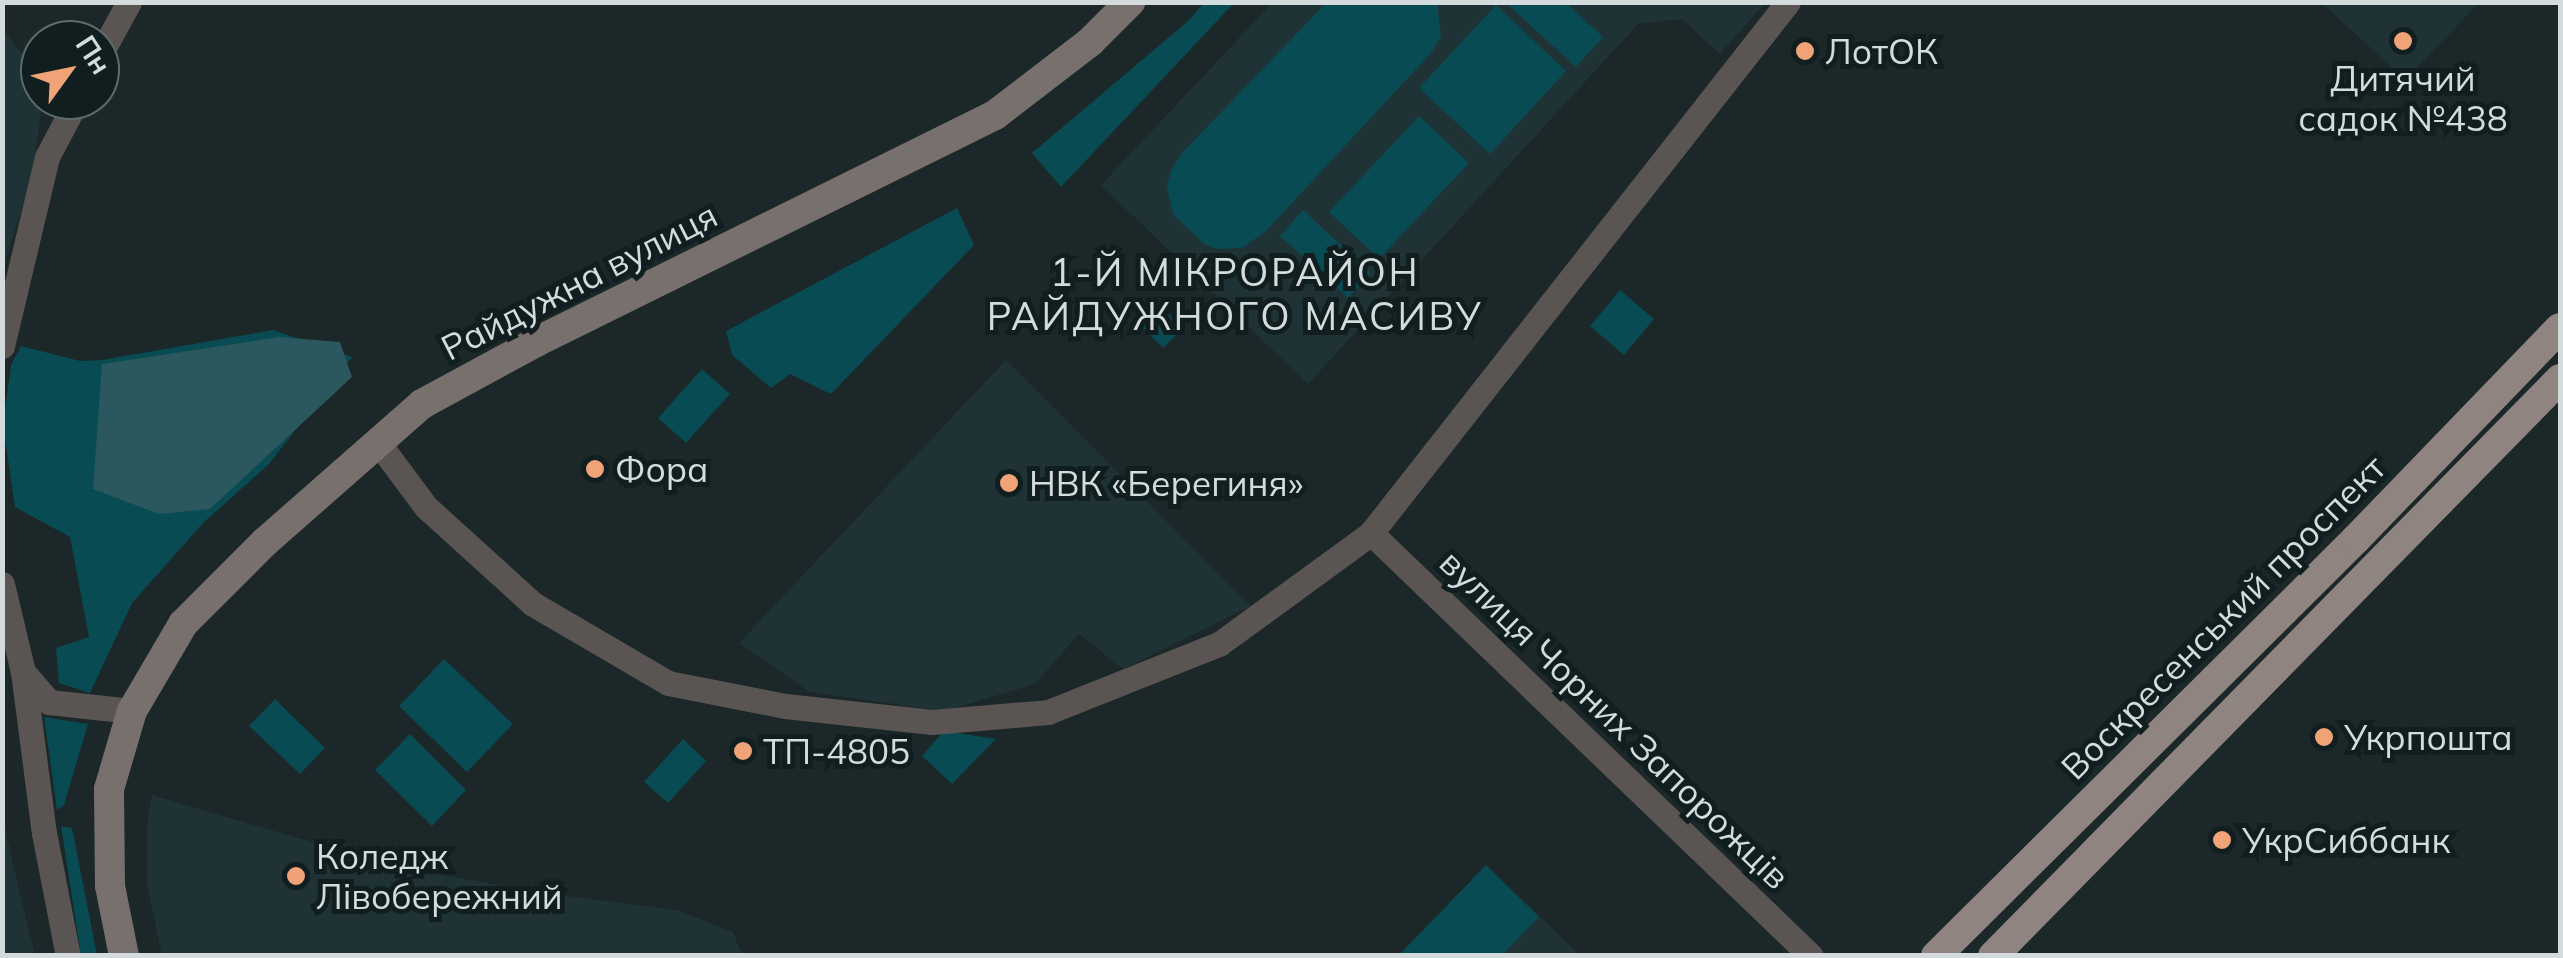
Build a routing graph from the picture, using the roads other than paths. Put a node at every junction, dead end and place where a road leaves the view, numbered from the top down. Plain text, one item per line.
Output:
1 (1130, 2) edge
2 (1788, 2) edge
3 (66, 120) edge
4 (2560, 328) edge
5 (2, 346) edge
6 (2560, 379) edge
7 (376, 442) junction
8 (1371, 533) junction
9 (2, 584) edge
10 (23, 672) junction
11 (132, 712) junction
12 (68, 956) edge
13 (124, 956) edge
14 (1810, 956) edge
15 (1936, 956) edge
16 (1993, 956) edge

1 - 7 street, Райдужна вулиця
2 - 8 street
3 - 5 street
4 - 15 main road, Воскресенський проспект
6 - 16 main road, Воскресенський проспект
7 - 8 street
7 - 11 street, Райдужна вулиця
8 - 14 street, вулиця Чорних Запорожців
9 - 10 street
10 - 11 street
10 - 12 street
11 - 13 street, Райдужна вулиця

